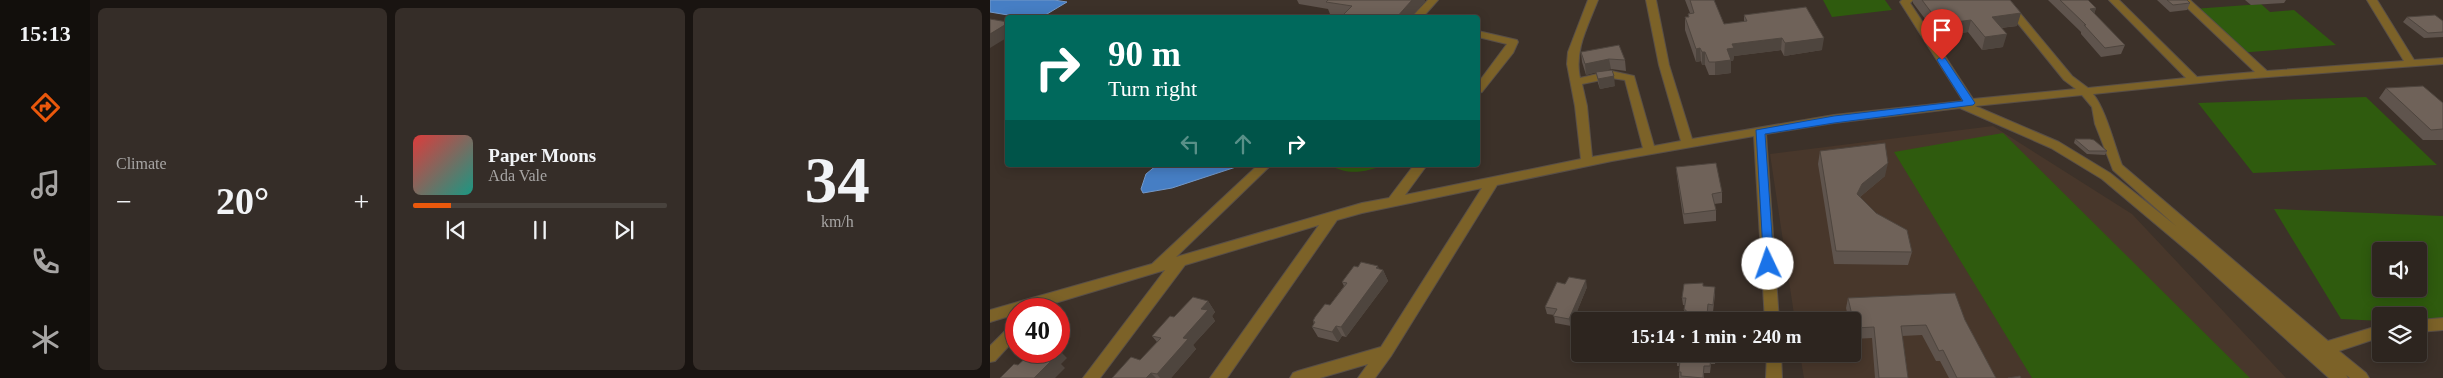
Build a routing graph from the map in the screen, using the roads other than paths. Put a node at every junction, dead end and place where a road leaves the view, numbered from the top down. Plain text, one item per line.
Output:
1 (1433, 0) edge
2 (1593, 0) edge
3 (1651, 0) edge
4 (1908, 0) edge
5 (2004, 0) edge
6 (2114, 0) edge
7 (2184, 0) edge
8 (2372, 0) edge
9 (1419, 15) edge
10 (1480, 34) edge
11 (2442, 63) edge
12 (2411, 64) junction
13 (2265, 75) junction
14 (2195, 81) junction
15 (1576, 82) junction
16 (1480, 87) edge
17 (2085, 92) junction
18 (1965, 104) junction
19 (1760, 132) junction
20 (1688, 144) junction
21 (1650, 151) junction
22 (1587, 162) junction
23 (1263, 167) edge
24 (1419, 167) edge
25 (1492, 182) junction
26 (1393, 202) junction
27 (1332, 217) junction
28 (1180, 261) junction
29 (1156, 268) junction
30 (1061, 298) edge
31 (1771, 312) edge
32 (1005, 313) edge
33 (990, 316) edge
34 (2443, 324) edge
35 (2427, 325) edge
36 (2372, 333) edge
37 (1005, 340) edge
38 (2327, 348) junction
39 (1386, 352) junction
40 (990, 356) edge
41 (1774, 362) edge
42 (1091, 378) edge
43 (1218, 378) edge
44 (1298, 378) edge
45 (1366, 378) edge
46 (1774, 378) edge
47 (2340, 378) edge
48 (2361, 378) edge

1 - 9 street
2 - 15 street
3 - 20 street
4 - 18 street
5 - 17 street
6 - 14 street
7 - 13 street
8 - 12 street
10 - 16 street
11 - 12 street
12 - 13 street
13 - 14 street
14 - 17 street
15 - 21 street
15 - 22 street
17 - 18 street
17 - 38 street
18 - 19 street
18 - 47 street
19 - 20 street
19 - 31 street
20 - 21 street
21 - 22 street
22 - 25 street
23 - 29 street
24 - 26 street
25 - 26 street
25 - 39 street
26 - 27 street
27 - 28 street
27 - 43 street
28 - 29 street
28 - 42 street
29 - 30 street
32 - 33 street
34 - 35 street
36 - 38 street
37 - 40 street
38 - 48 street
39 - 44 street
39 - 45 street
41 - 46 street

